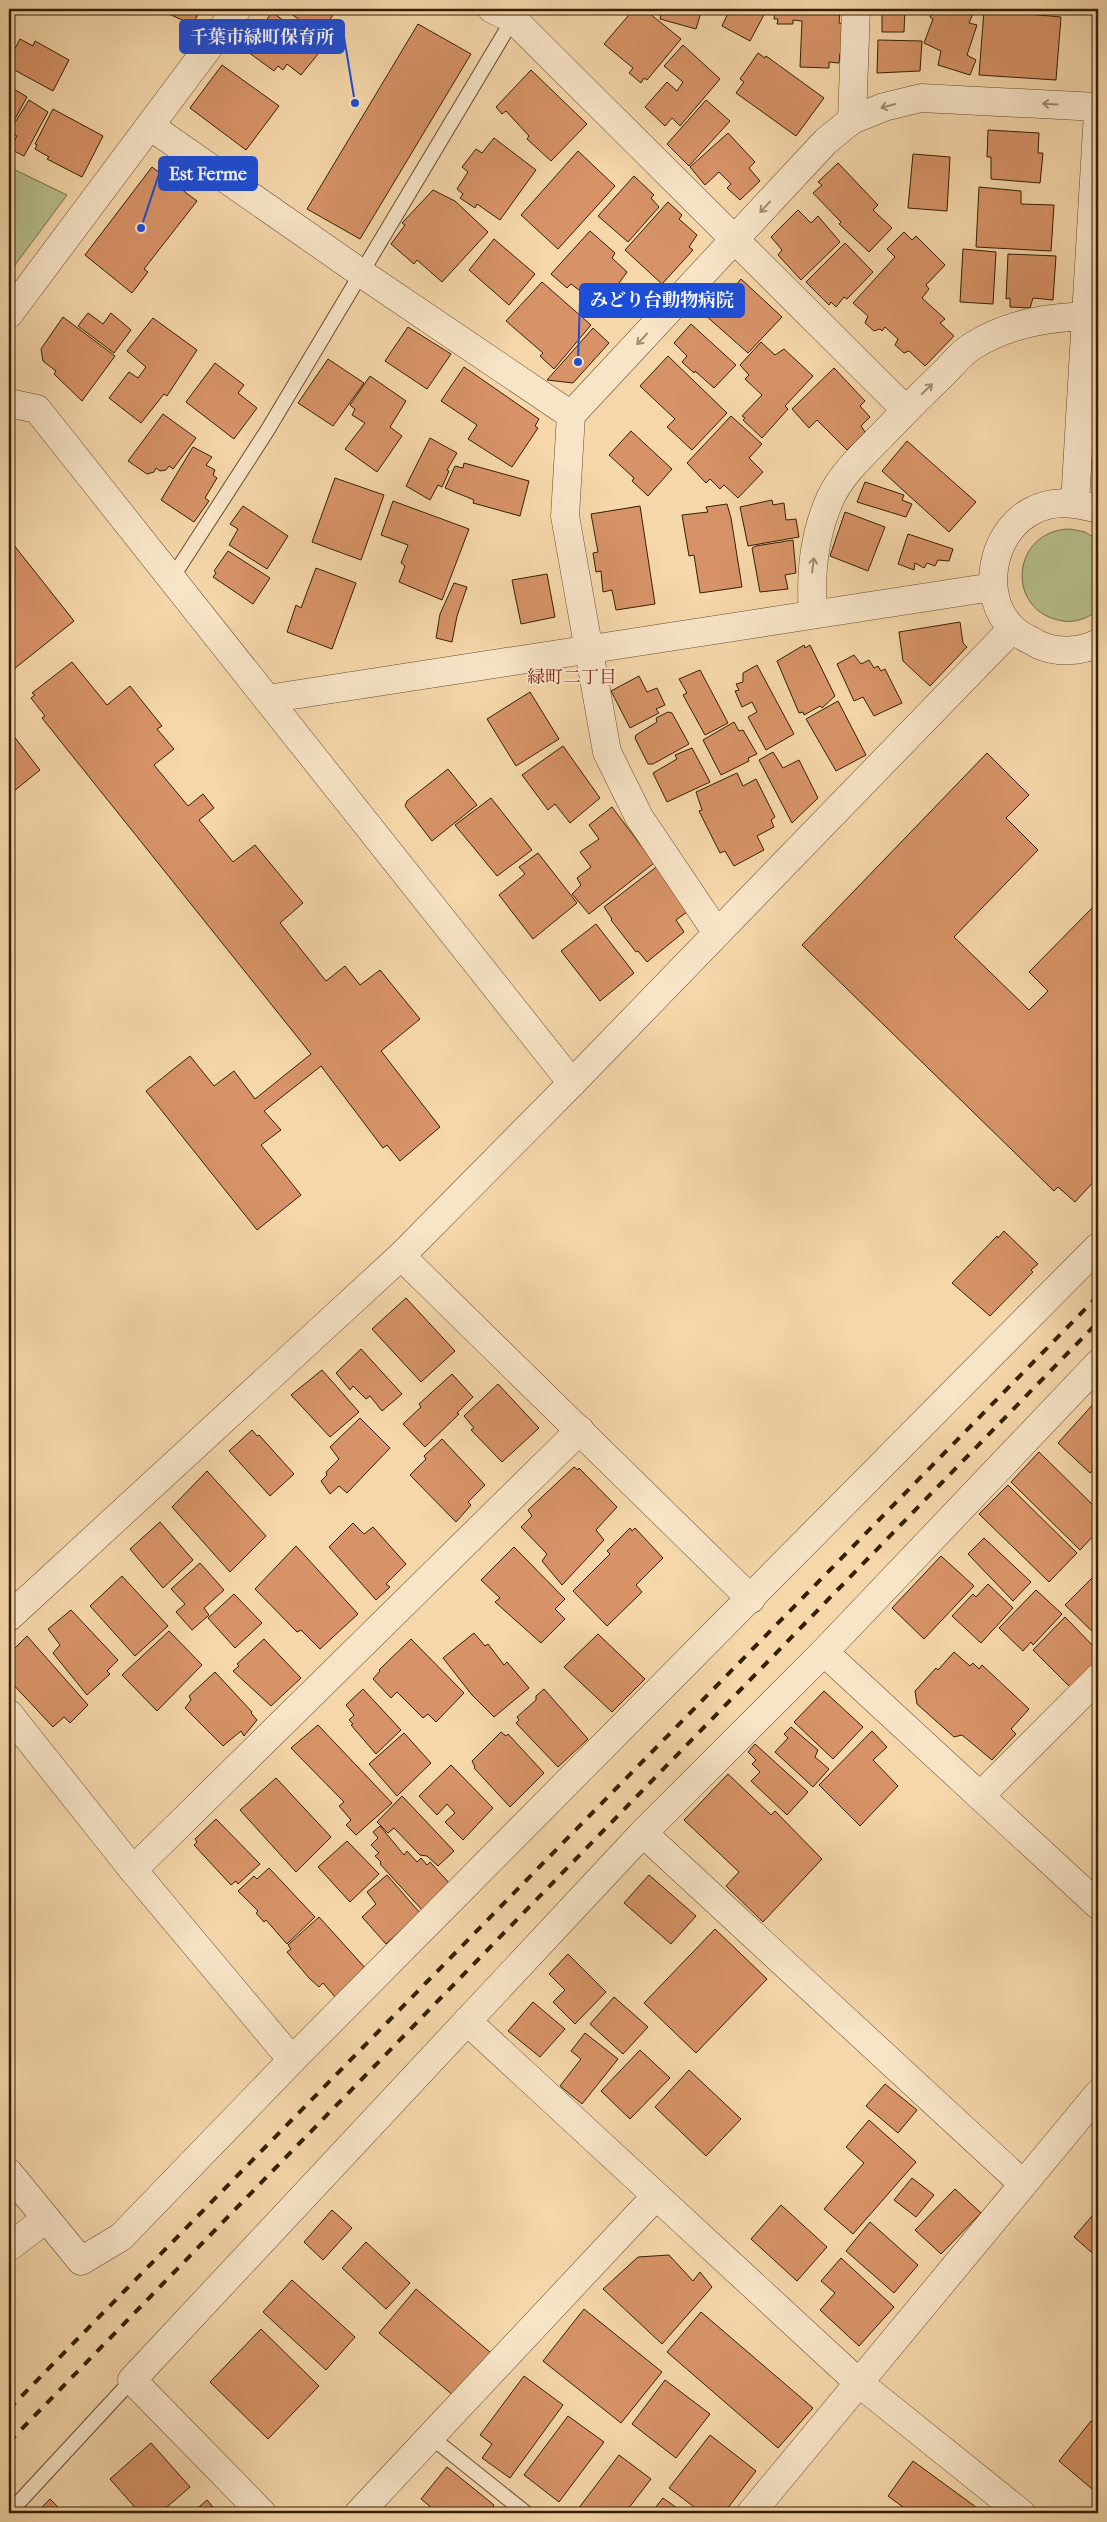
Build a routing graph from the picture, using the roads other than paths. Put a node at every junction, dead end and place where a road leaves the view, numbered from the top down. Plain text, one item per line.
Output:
1 (237, 9) edge
2 (856, 9) edge
3 (507, 12) edge
4 (1098, 107) edge
5 (1098, 112) edge
6 (852, 120) junction
7 (150, 126) junction
8 (735, 239) junction
9 (361, 273) junction
10 (9, 314) edge
11 (1092, 317) edge
12 (9, 404) edge
13 (906, 410) junction
14 (571, 415) junction
15 (1087, 506) edge
16 (172, 578) junction
17 (993, 587) junction
18 (813, 613) junction
19 (1012, 629) junction
20 (1098, 643) edge
21 (588, 649) junction
22 (267, 699) junction
23 (717, 933) junction
24 (572, 1082) junction
25 (1098, 1247) edge
26 (401, 1256) junction
27 (1098, 1365) edge
28 (580, 1430) junction
29 (751, 1599) junction
30 (9, 1617) edge
31 (824, 1652) junction
32 (1098, 1678) edge
33 (9, 1714) edge
34 (980, 1796) junction
35 (643, 1834) junction
36 (133, 1870) junction
37 (1098, 1905) edge
38 (467, 2020) junction
39 (292, 2060) junction
40 (1098, 2094) edge
41 (9, 2173) edge
42 (1023, 2184) junction
43 (656, 2196) junction
44 (46, 2219) junction
45 (9, 2247) edge
46 (132, 2380) junction
47 (859, 2383) junction
48 (431, 2437) junction
49 (9, 2512) edge
50 (262, 2513) edge
51 (359, 2513) edge
52 (526, 2513) edge
53 (751, 2513) edge
54 (1021, 2513) edge

1 - 7 street
2 - 6 street
3 - 8 street
3 - 9 lane
4 -> 6 street
5 - 11 street
6 -> 8 street
7 - 9 street
7 - 10 street
8 - 13 street
8 -> 14 street
9 - 14 street
9 - 16 lane
13 -> 11 street
11 - 15 street
12 - 16 street
18 -> 13 street
14 - 21 street
15 - 17 street
16 - 22 street
17 - 18 street
17 - 19 street
18 - 21 street
19 - 20 street
19 - 23 street
21 - 22 street
21 - 23 street
22 - 24 street
23 - 24 street
24 - 26 street
25 - 29 street
26 - 28 street
26 - 30 street
27 - 31 street
28 - 29 street
28 - 36 street
29 - 39 street
31 - 34 street
31 - 35 street
32 - 34 street
33 - 36 street
34 - 37 street
35 - 38 street
35 - 42 street
36 - 39 street
38 - 43 street
38 - 46 street
39 - 44 street
40 - 42 street
41 - 44 street
42 - 47 street
43 - 47 street
43 - 48 street
44 - 45 street
46 - 49 lane
46 - 50 street
47 - 53 street
47 - 54 street
48 - 51 street
48 - 52 lane

